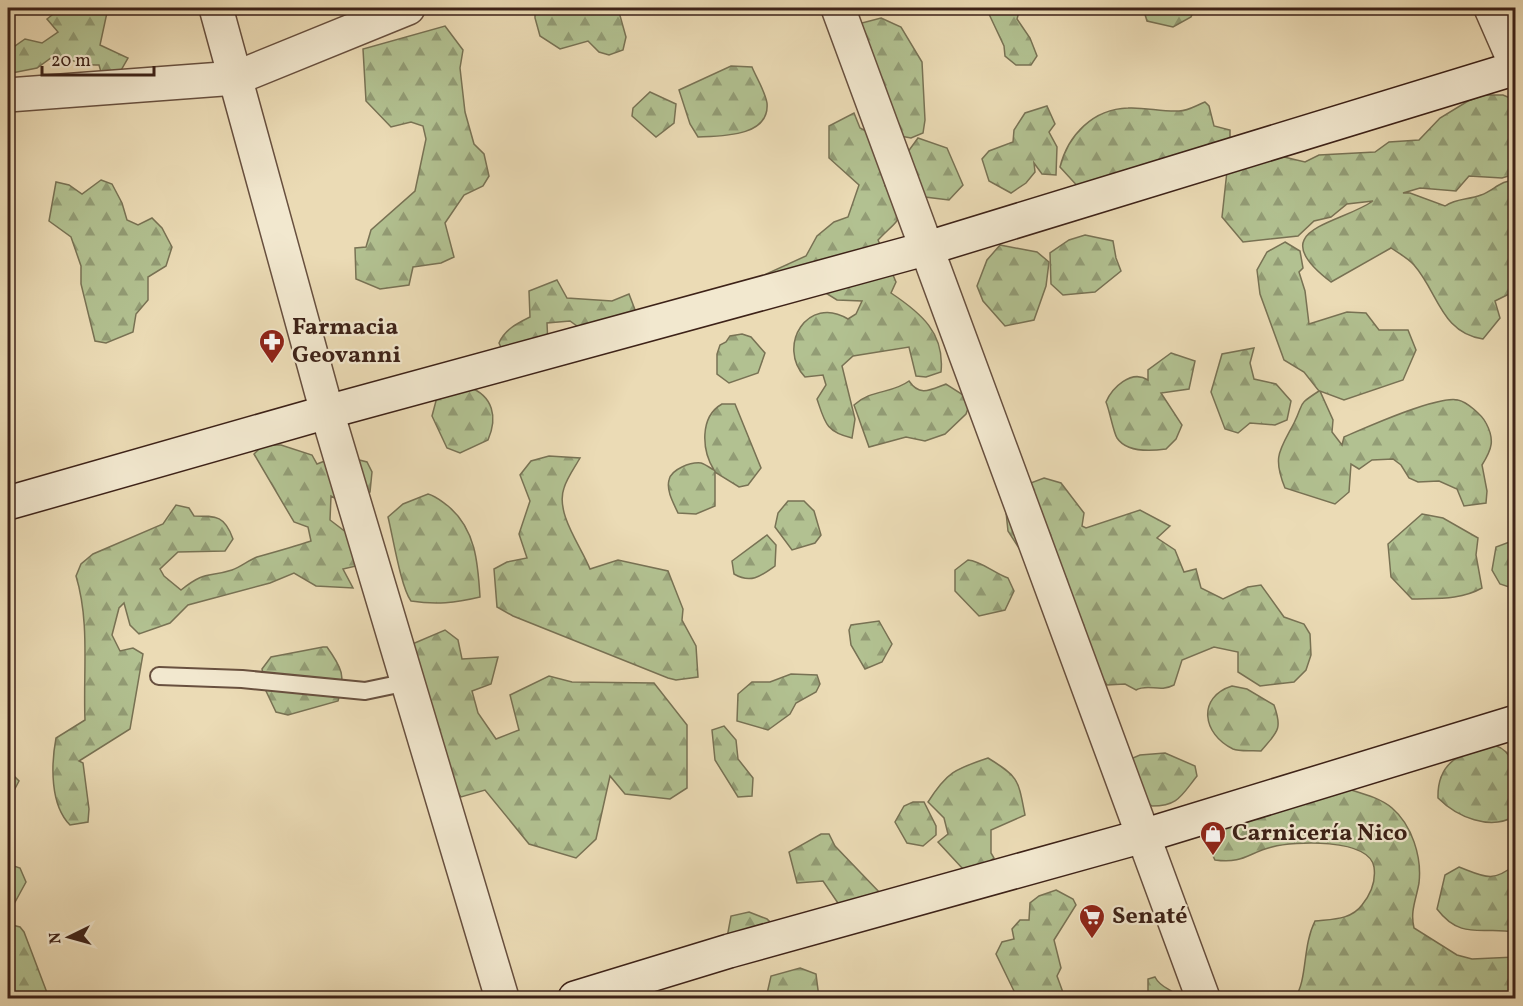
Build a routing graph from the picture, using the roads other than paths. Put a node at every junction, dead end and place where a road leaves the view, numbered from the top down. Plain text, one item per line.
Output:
1 (216, 8) edge
2 (408, 8) edge
3 (838, 8) edge
4 (1491, 8) edge
5 (1515, 66) edge
6 (237, 78) junction
7 (8, 95) edge
8 (928, 248) junction
9 (327, 412) junction
10 (8, 503) edge
11 (159, 676) dead end
12 (408, 682) junction
13 (1515, 722) edge
14 (1143, 836) junction
15 (502, 999) edge
16 (575, 999) edge
17 (1203, 999) edge

1 - 6 street
2 - 6 street
3 - 8 street
4 - 5 street
5 - 8 street
6 - 7 street
6 - 9 street
8 - 9 street
8 - 14 street
9 - 10 street
9 - 12 street
11 - 12 lane
12 - 15 street
13 - 14 street
14 - 16 street
14 - 17 street

